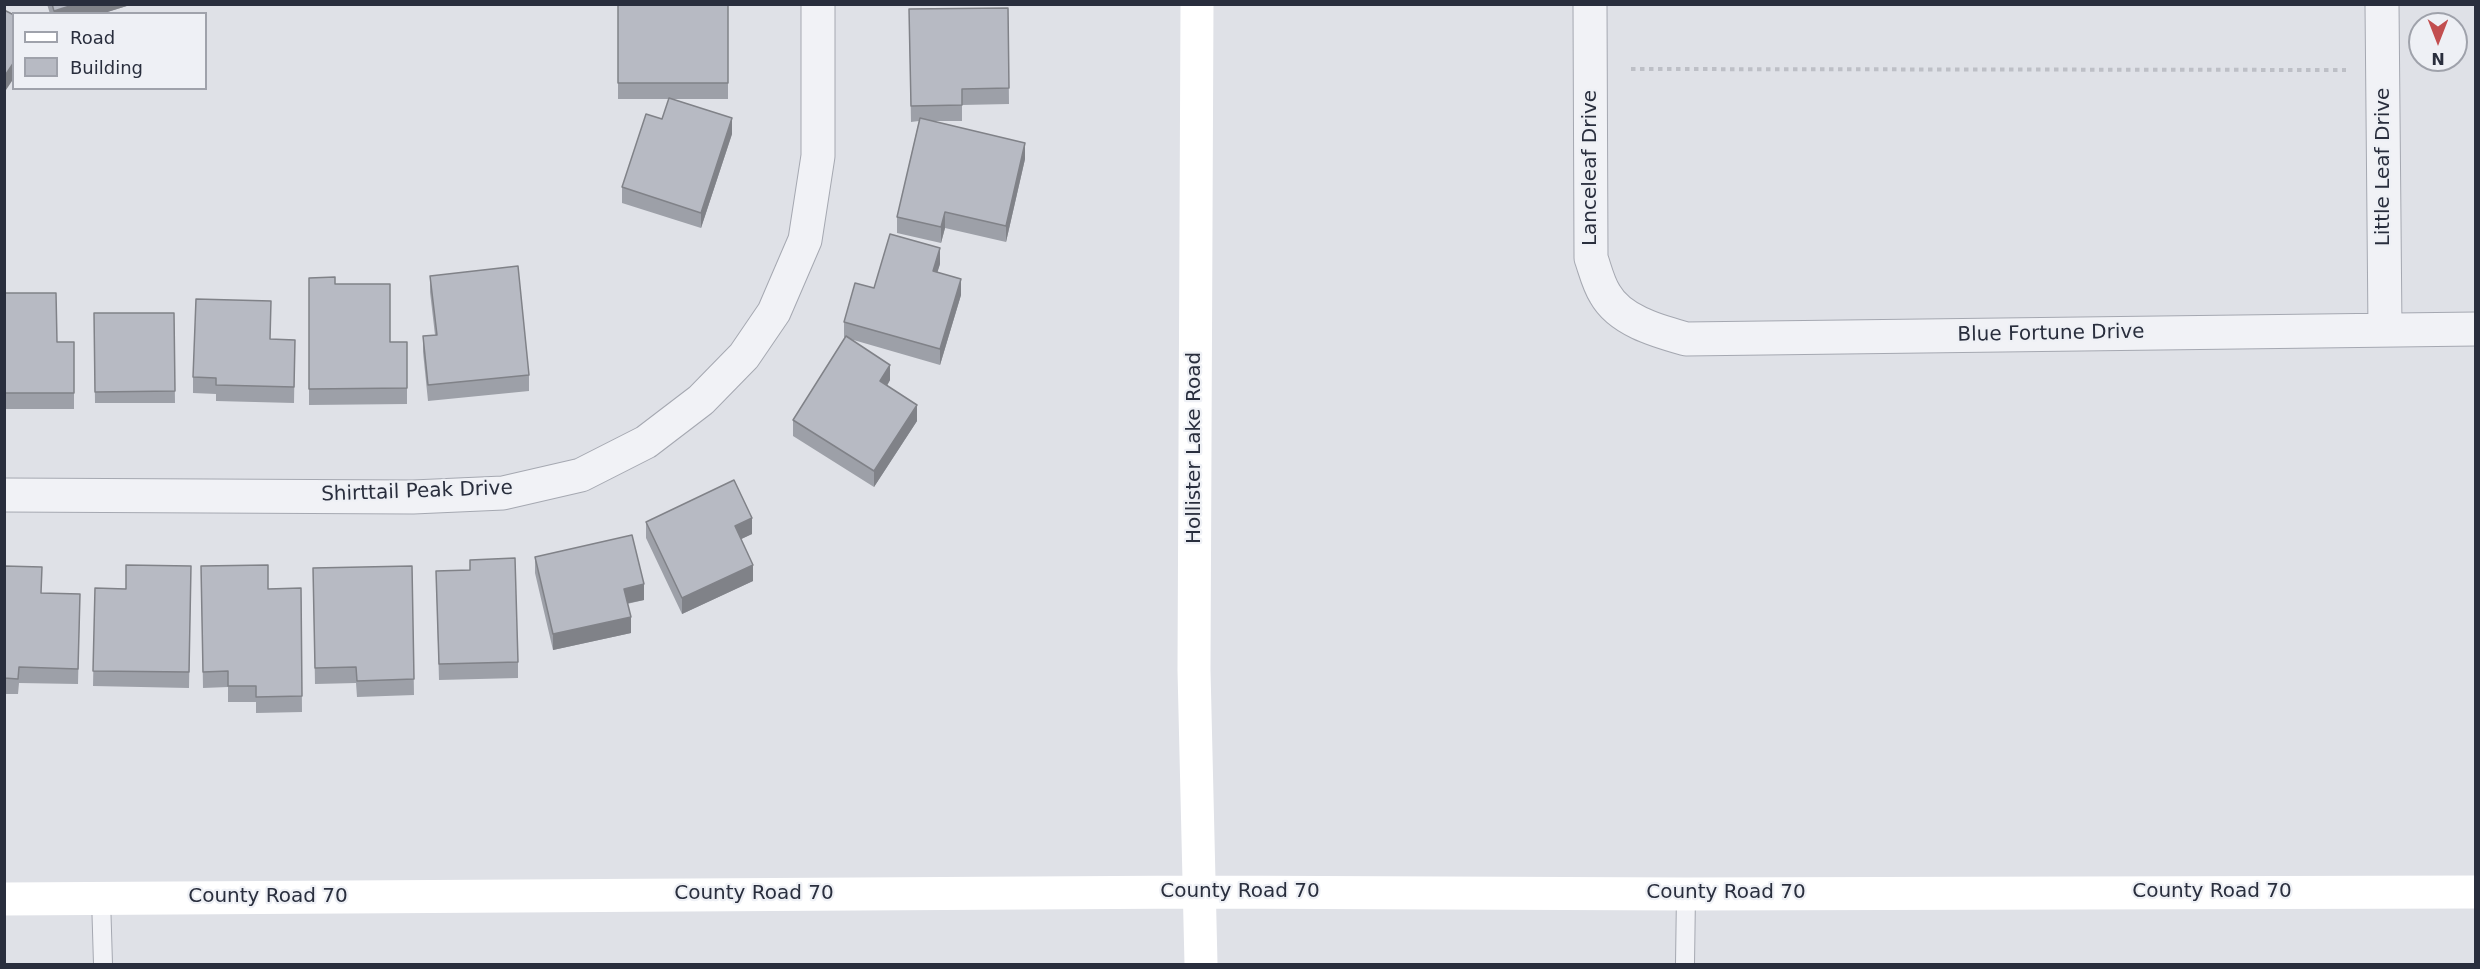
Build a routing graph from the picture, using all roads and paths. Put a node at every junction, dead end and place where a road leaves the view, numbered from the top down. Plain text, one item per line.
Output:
1 (818, 4) edge
2 (1197, 4) edge
3 (1590, 4) edge
4 (2382, 4) edge
5 (1631, 69) dead end
6 (2347, 70) dead end
7 (1630, 319) joint
8 (2475, 329) edge
9 (2385, 330) junction
10 (4, 495) edge
11 (1200, 892) junction
12 (2475, 892) edge
13 (1686, 894) junction
14 (101, 898) junction
15 (4, 899) edge
16 (103, 964) edge
17 (1201, 964) edge
18 (1685, 964) edge

1 - 10 street, Shirttail Peak Drive
2 - 11 street, Hollister Lake Road
3 - 7 street, Lanceleaf Drive
4 - 9 street, Little Leaf Drive
5 - 6 path
7 - 9 street, Blue Fortune Drive
8 - 9 street, Blue Fortune Drive
11 - 13 street, County Road 70
11 - 14 street, County Road 70
11 - 17 street, Hollister Lake Road
12 - 13 street, County Road 70
13 - 18 lane
14 - 15 street, County Road 70
14 - 16 lane

